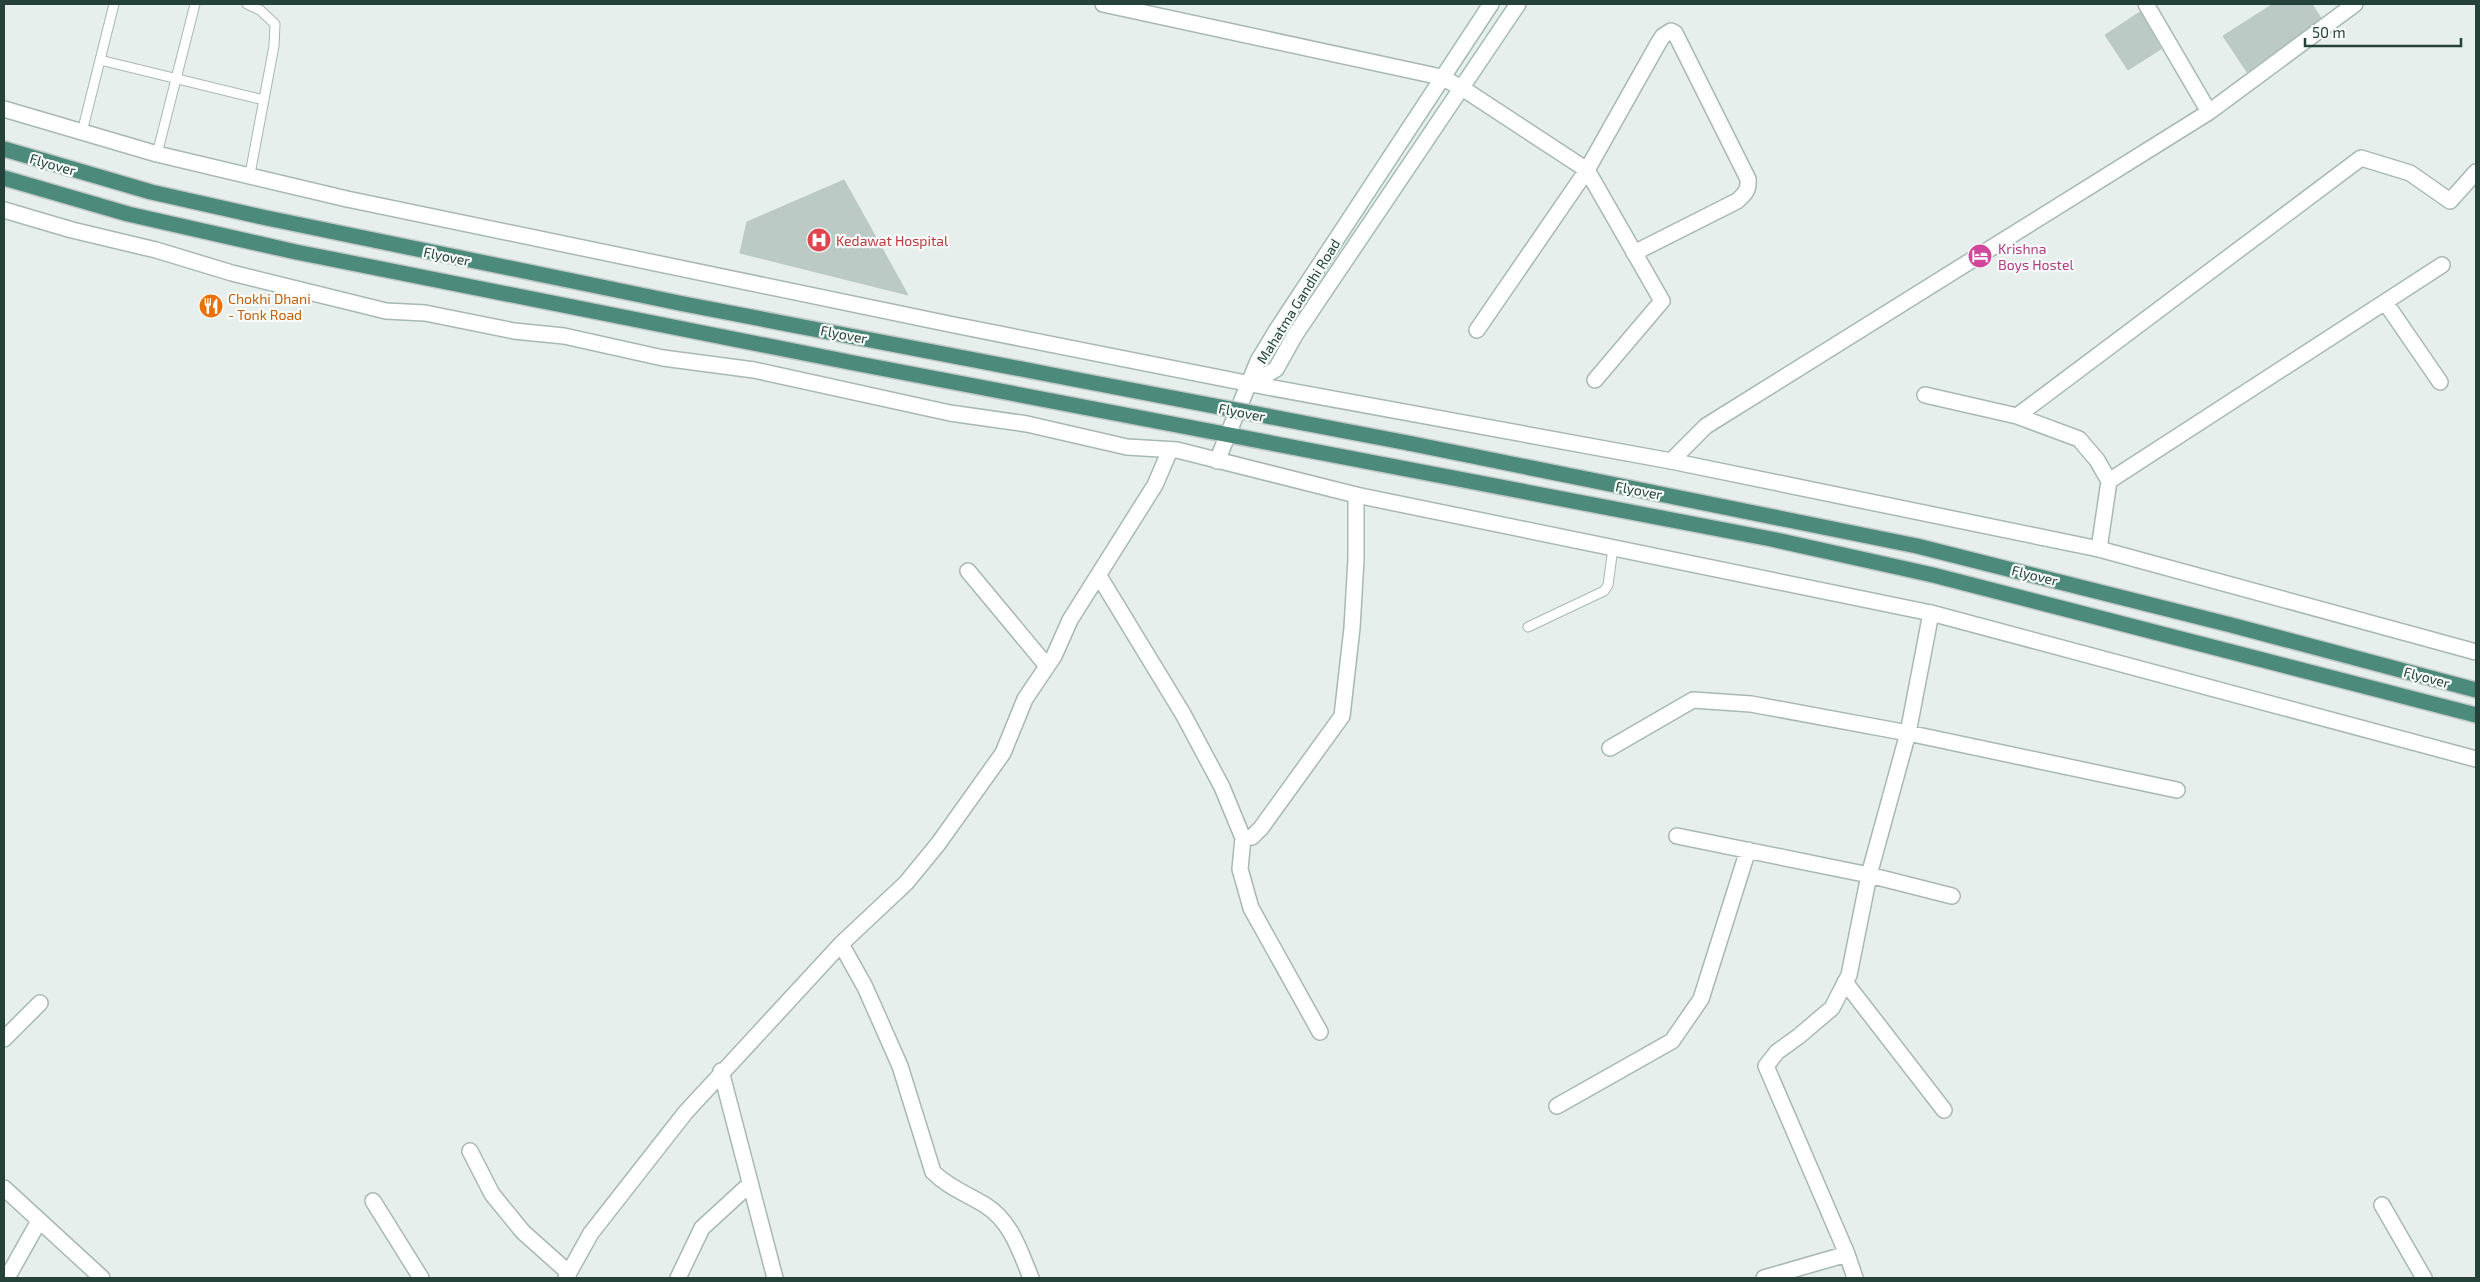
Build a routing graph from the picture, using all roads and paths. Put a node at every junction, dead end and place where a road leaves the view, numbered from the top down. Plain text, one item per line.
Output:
1 (114, 4) edge
2 (196, 4) edge
3 (247, 4) edge
4 (1103, 4) edge
5 (1491, 4) edge
6 (1518, 4) edge
7 (2148, 4) edge
8 (2355, 4) edge
9 (100, 60) junction
10 (1441, 78) junction
11 (176, 79) junction
12 (1462, 88) junction
13 (264, 100) junction
14 (4, 109) edge
15 (2209, 112) junction
16 (82, 132) junction
17 (4, 149) edge
18 (157, 154) junction
19 (1587, 170) junction
20 (2476, 172) edge
21 (250, 174) junction
22 (4, 178) edge
23 (4, 210) edge
24 (1634, 253) junction
25 (2442, 265) dead end
26 (2385, 302) junction
27 (1477, 330) dead end
28 (1595, 380) dead end
29 (2440, 382) dead end
30 (1250, 384) junction
31 (1925, 395) dead end
32 (2017, 416) junction
33 (1226, 435) junction
34 (1170, 450) junction
35 (1216, 461) junction
36 (1671, 461) junction
37 (2109, 481) junction
38 (1356, 495) junction
39 (1613, 548) junction
40 (2099, 549) junction
41 (968, 571) dead end
42 (1099, 576) junction
43 (1931, 613) junction
44 (1528, 627) dead end
45 (2476, 652) edge
46 (1047, 666) junction
47 (2476, 690) edge
48 (2476, 716) edge
49 (1908, 733) junction
50 (1610, 748) dead end
51 (2476, 759) edge
52 (2177, 790) dead end
53 (1677, 836) dead end
54 (1243, 838) junction
55 (1748, 850) junction
56 (1869, 874) junction
57 (1952, 896) dead end
58 (841, 944) junction
59 (1845, 982) junction
60 (40, 1003) dead end
61 (1320, 1032) dead end
62 (4, 1039) edge
63 (721, 1071) junction
64 (1558, 1106) dead end
65 (1944, 1110) dead end
66 (470, 1151) dead end
67 (750, 1184) junction
68 (4, 1188) edge
69 (373, 1201) dead end
70 (2382, 1205) dead end
71 (39, 1221) junction
72 (1847, 1254) junction
73 (567, 1276) edge
74 (7, 1278) edge
75 (102, 1278) edge
76 (421, 1278) edge
77 (678, 1278) edge
78 (775, 1278) edge
79 (1031, 1278) edge
80 (1764, 1278) edge
81 (1855, 1278) edge
82 (2424, 1278) edge

1 - 9 lane
2 - 11 lane
3 - 13 lane
4 - 10 street
5 - 10 street, Mahatma Gandhi Road
6 - 12 street, Mahatma Gandhi Road
7 - 15 street
8 - 15 street
9 - 11 lane
9 - 16 lane
10 - 12 street
10 - 30 street, Mahatma Gandhi Road
11 - 13 lane
11 - 18 lane
12 - 19 street
12 - 30 street, Mahatma Gandhi Road
13 - 21 lane
14 - 16 street
15 - 36 street
16 - 18 street
17 - 47 highway, Flyover, bridge
18 - 21 street
19 - 24 street
19 - 24 street
19 - 27 street
20 - 32 street
21 - 30 street
22 - 33 highway
23 - 34 street
24 - 28 street
25 - 26 street
26 - 29 street
26 - 37 street
30 - 33 street
30 - 36 street
31 - 32 street
32 - 37 street
33 - 35 street
33 - 48 highway
34 - 35 street
34 - 42 street
35 - 38 street
36 - 40 street
37 - 40 street
38 - 39 street
38 - 54 street
39 - 43 street
39 - 44 lane
40 - 45 street
41 - 46 street
42 - 46 street
42 - 54 street
43 - 49 street
43 - 51 street
46 - 58 street
49 - 50 street
49 - 52 street
49 - 56 street
53 - 55 street
54 - 61 street
55 - 56 street
55 - 64 street
56 - 57 street
56 - 59 street
58 - 63 street
58 - 79 street
59 - 65 street
59 - 72 street
60 - 62 street
63 - 67 street
63 - 73 street
66 - 73 street
67 - 77 street
67 - 78 street
68 - 71 street
69 - 76 street
70 - 82 street
71 - 74 street
71 - 75 street
72 - 80 street
72 - 81 street

